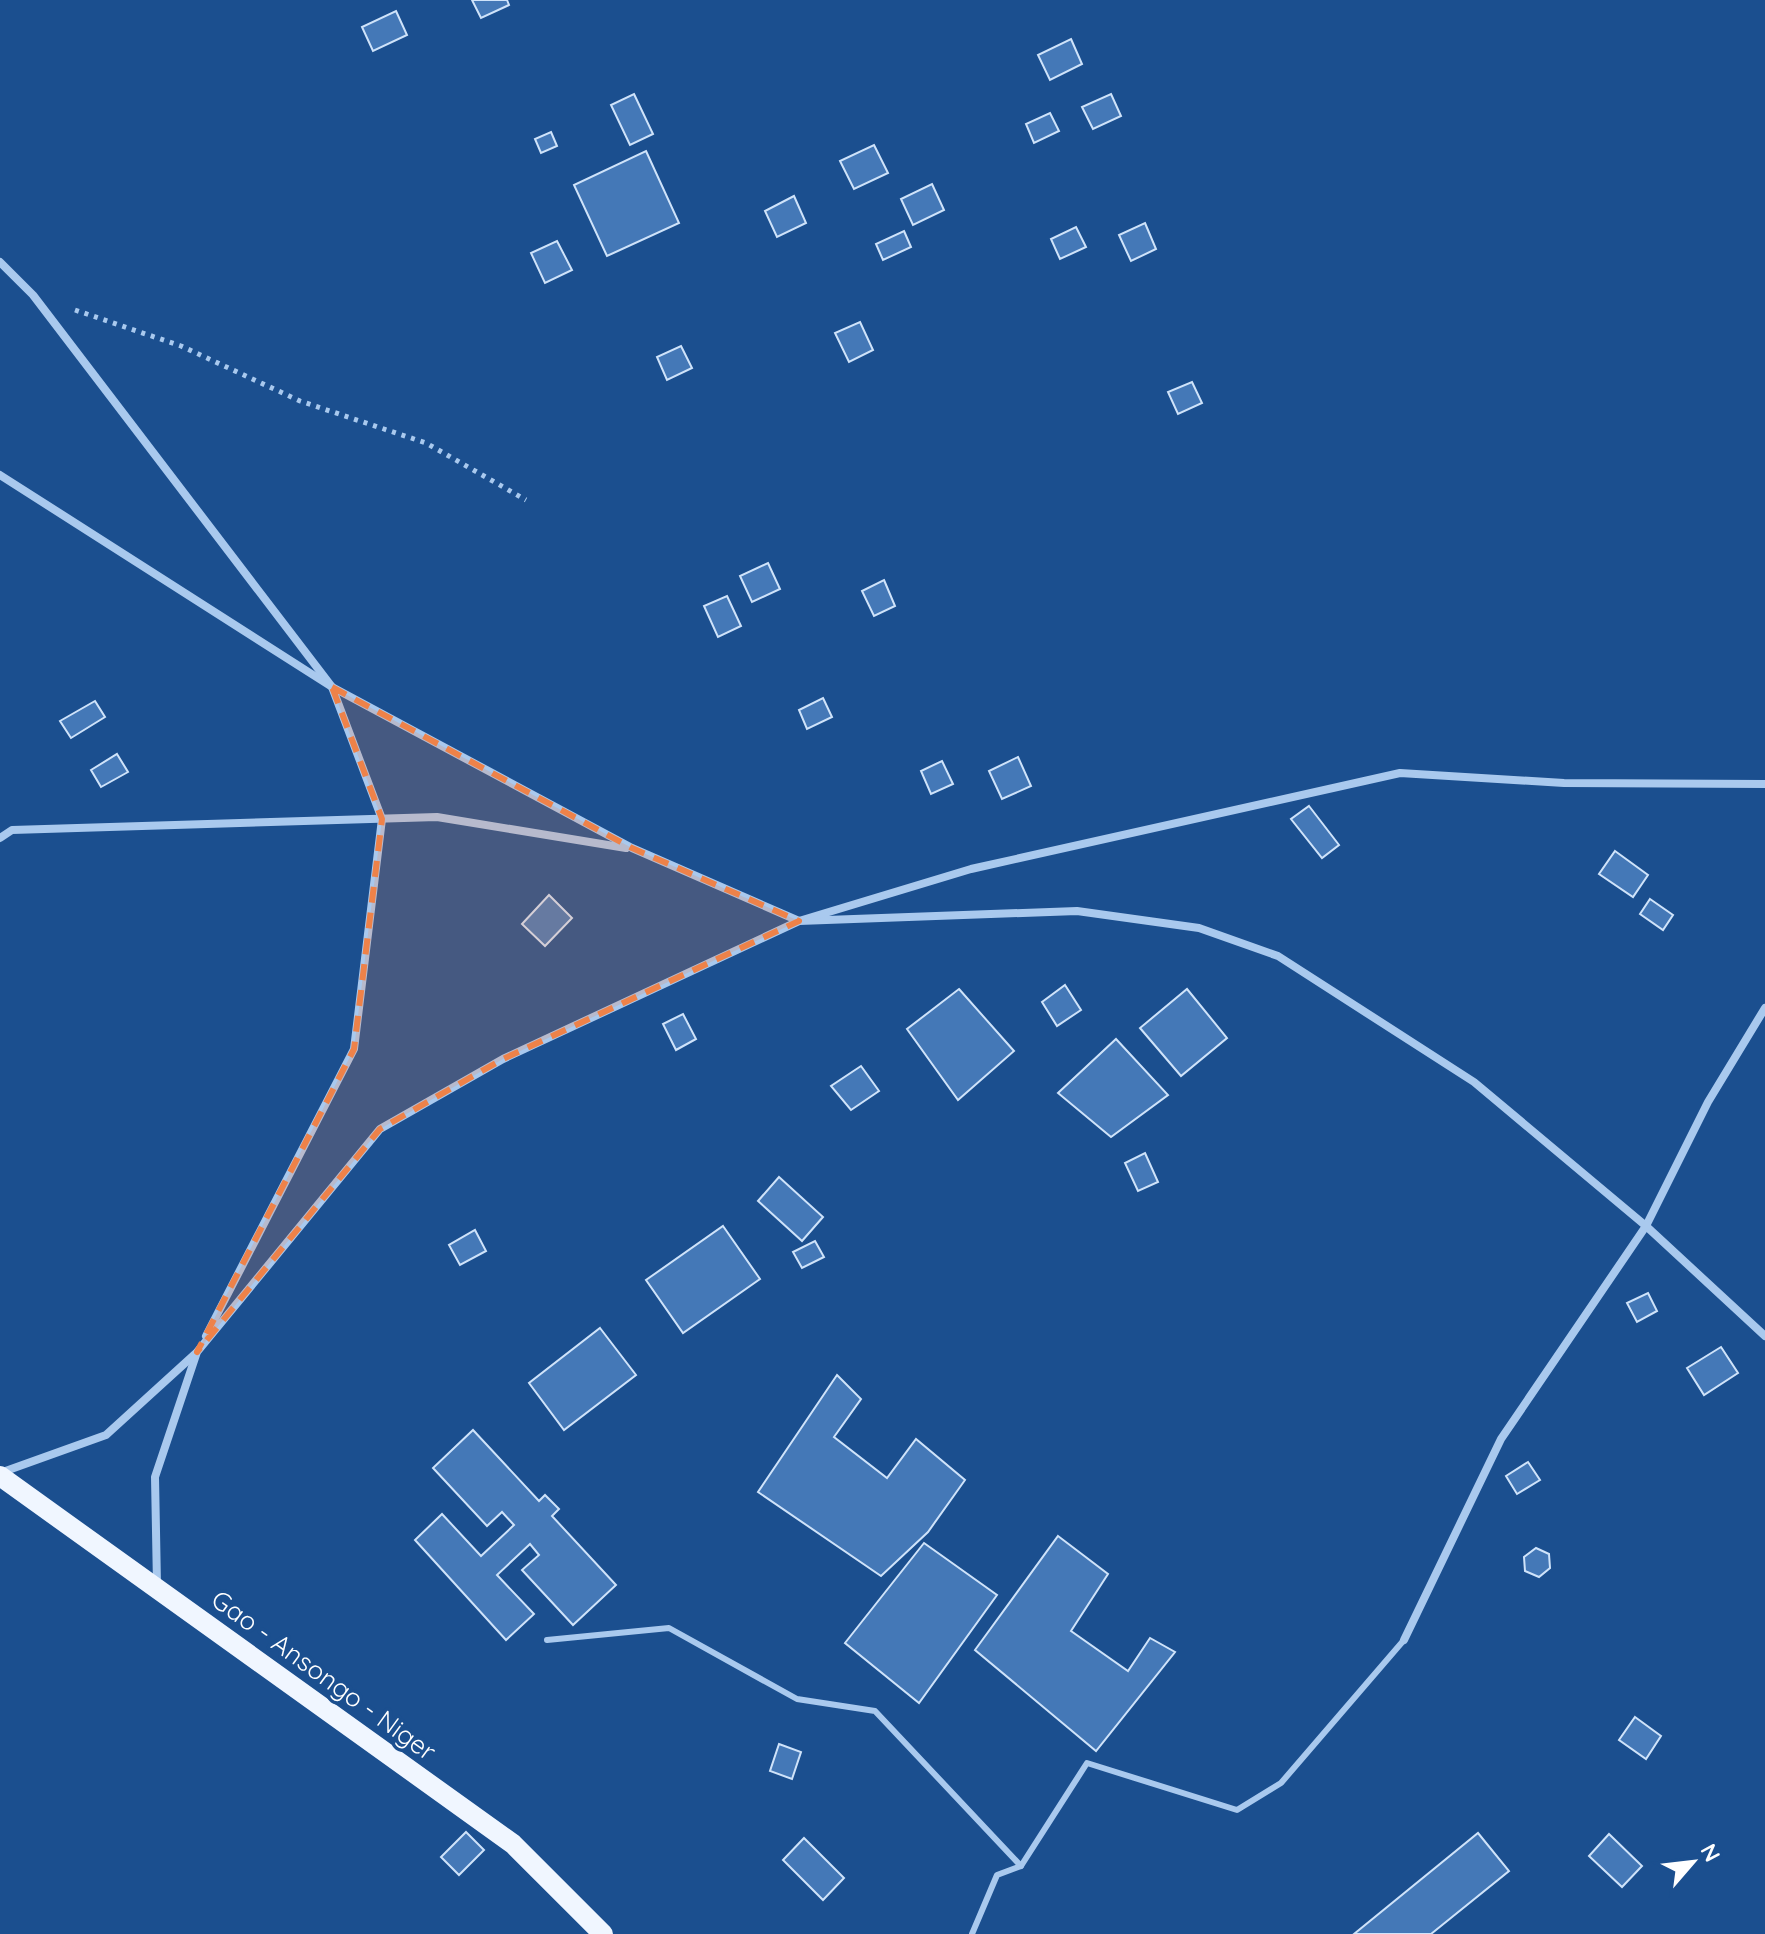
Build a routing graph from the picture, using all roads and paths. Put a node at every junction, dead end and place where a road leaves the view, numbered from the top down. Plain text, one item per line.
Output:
1 (0, 262) edge
2 (33, 295) junction
3 (0, 475) edge
4 (526, 500) dead end
5 (332, 687) junction
6 (1765, 784) edge
7 (382, 819) junction
8 (0, 838) edge
9 (632, 848) junction
10 (799, 921) junction
11 (1765, 1008) edge
12 (1646, 1226) junction
13 (1765, 1336) edge
14 (197, 1352) junction
15 (0, 1475) edge
16 (157, 1585) junction
17 (547, 1640) dead end
18 (1404, 1640) joint
19 (1021, 1866) junction
20 (603, 1934) edge
21 (972, 1934) edge

1 - 2 street
2 - 4 path
2 - 5 street
3 - 5 street
5 - 7 street
5 - 9 street
6 - 10 street
7 - 8 street
7 - 9 street
7 - 14 street
9 - 10 street
10 - 12 street
10 - 14 street
11 - 12 street
12 - 13 street
12 - 18 street
14 - 15 street
14 - 16 street
15 - 16 main road, Gao - Ansongo - Niger
16 - 20 main road, Gao - Ansongo - Niger
17 - 19 lane
18 - 19 lane
19 - 21 lane

